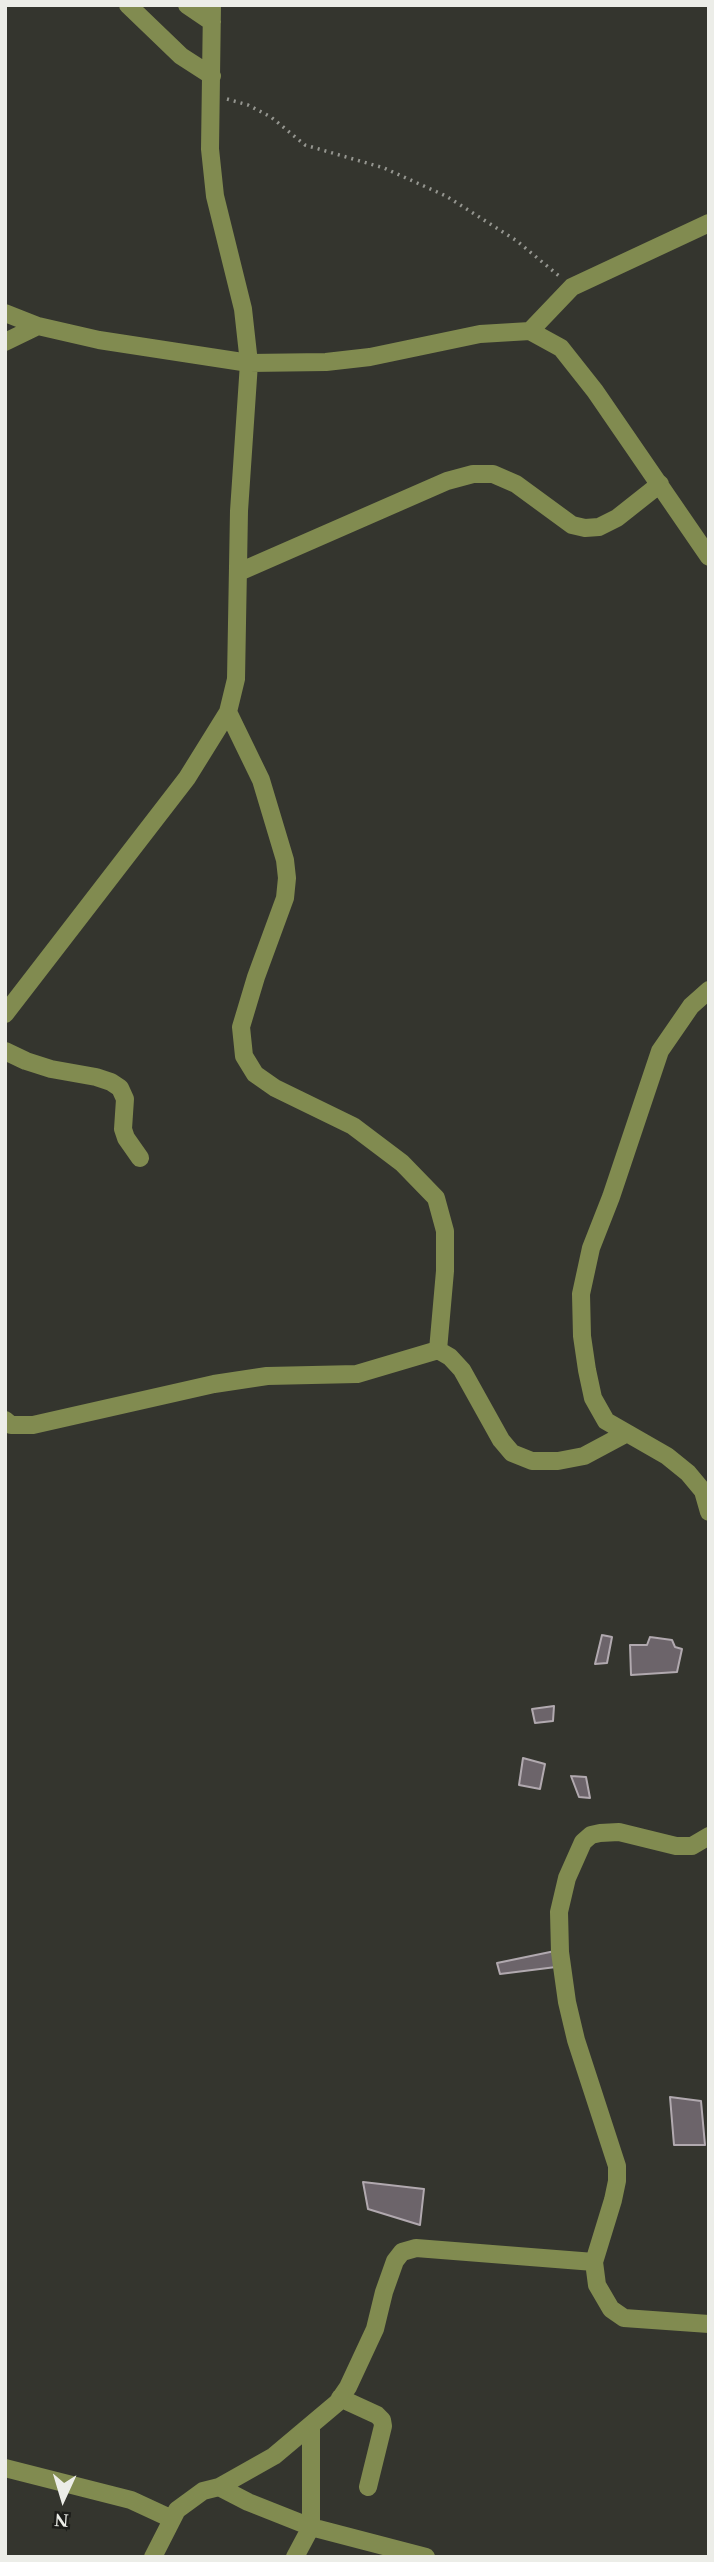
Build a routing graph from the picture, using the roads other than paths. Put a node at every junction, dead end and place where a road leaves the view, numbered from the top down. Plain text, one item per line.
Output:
1 (128, 5) edge
2 (187, 5) edge
3 (212, 14) edge
4 (212, 76) junction
5 (709, 223) edge
6 (5, 313) edge
7 (38, 326) junction
8 (530, 331) junction
9 (5, 342) edge
10 (249, 363) junction
11 (660, 484) junction
12 (709, 557) edge
13 (239, 572) junction
14 (228, 712) junction
15 (709, 990) edge
16 (5, 1013) edge
17 (5, 1051) edge
18 (140, 1158) dead end
19 (438, 1350) junction
20 (5, 1420) edge
21 (627, 1433) junction
22 (709, 1512) edge
23 (709, 1836) edge
24 (594, 2262) junction
25 (709, 2324) edge
26 (340, 2398) junction
27 (311, 2427) junction
28 (5, 2468) edge
29 (219, 2487) junction
30 (368, 2487) dead end
31 (172, 2519) junction
32 (311, 2527) junction
33 (153, 2557) edge
34 (295, 2557) edge
35 (426, 2557) edge

1 - 4 street
2 - 3 street
3 - 4 street
4 - 10 street
5 - 8 street
6 - 7 street
7 - 9 street
7 - 10 street
8 - 10 street
8 - 11 street
10 - 13 street
11 - 12 street
11 - 13 street
13 - 14 street
14 - 16 street
14 - 19 street
15 - 21 street
17 - 18 street
19 - 20 street
19 - 21 street
21 - 22 street
23 - 24 street
24 - 25 street
24 - 26 street
26 - 27 street
26 - 30 street
27 - 29 street
27 - 32 street
28 - 31 street
29 - 31 street
29 - 32 street
31 - 33 street
32 - 34 street
32 - 35 street

